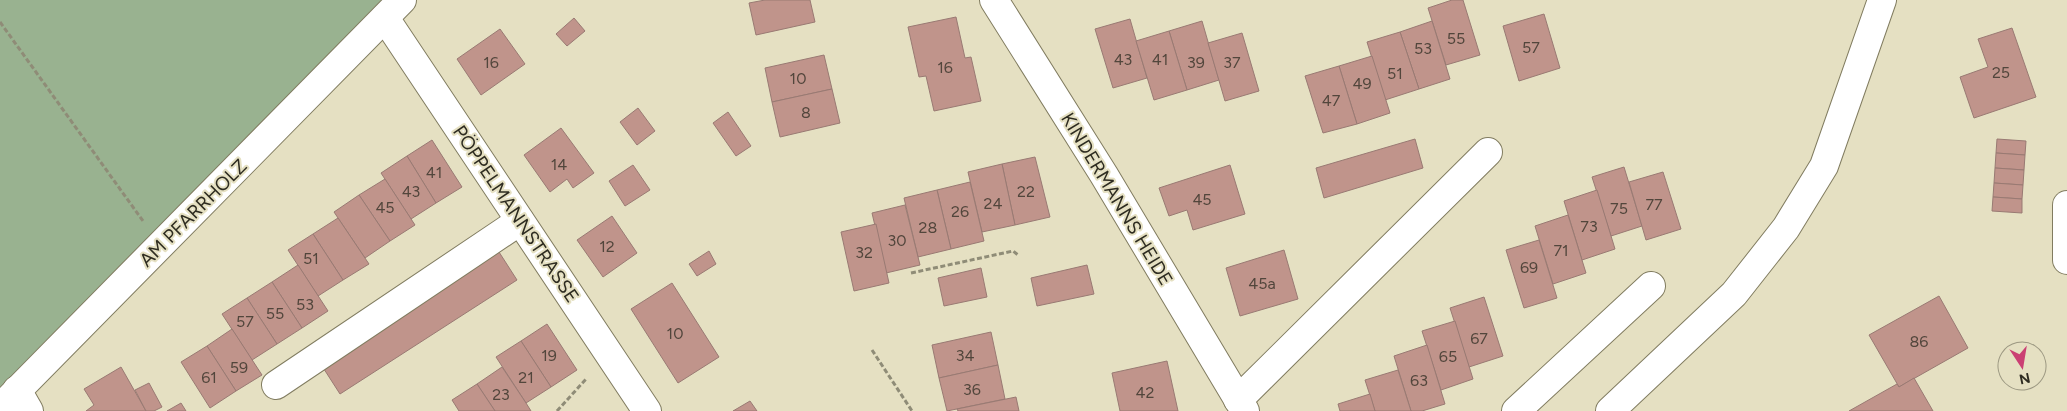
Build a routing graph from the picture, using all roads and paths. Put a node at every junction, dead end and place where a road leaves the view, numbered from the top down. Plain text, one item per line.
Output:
1 (994, 0) edge
2 (1882, 0) edge
3 (393, 9) edge
4 (0, 22) edge
5 (1488, 152) dead end
6 (2067, 205) edge
7 (520, 221) junction
8 (161, 246) junction
9 (1018, 255) dead end
10 (2067, 260) edge
11 (911, 273) dead end
12 (1651, 286) dead end
13 (872, 350) dead end
14 (610, 354) junction
15 (276, 385) dead end
16 (15, 403) edge
17 (1241, 405) edge
18 (557, 411) edge
19 (647, 411) edge
20 (912, 411) edge
21 (1516, 411) edge
22 (1610, 411) edge

1 - 17 street, KINDERMANNS HEIDE
2 - 22 street
3 - 7 street, PÖPPELMANNSTRASSE
3 - 8 street, AM PFARRHOLZ
4 - 8 path
5 - 17 street, KINDERMANNS HEIDE
6 - 10 street
7 - 14 street, PÖPPELMANNSTRASSE
7 - 15 street
8 - 16 street, AM PFARRHOLZ
9 - 11 path
12 - 21 street
13 - 20 path
14 - 18 path
14 - 19 street, PÖPPELMANNSTRASSE

